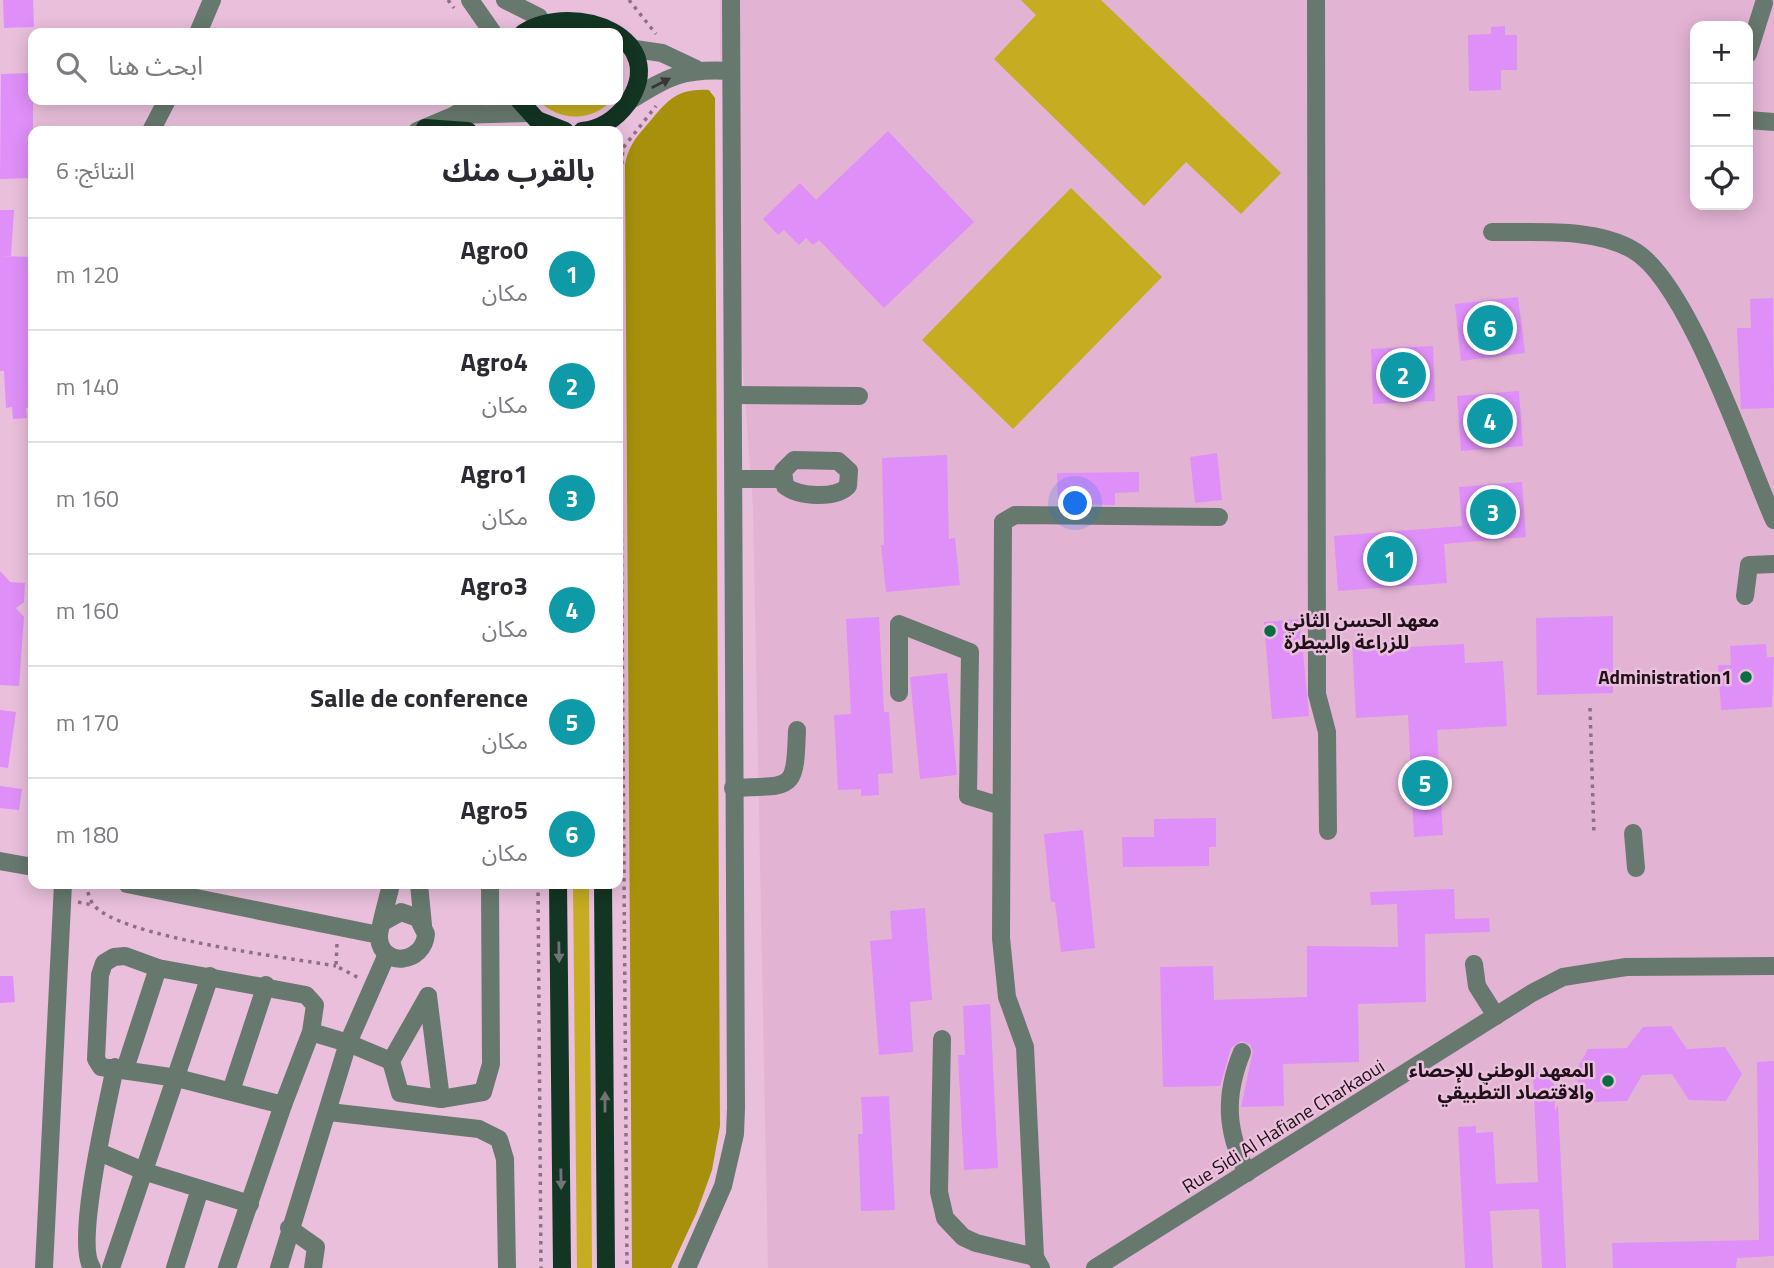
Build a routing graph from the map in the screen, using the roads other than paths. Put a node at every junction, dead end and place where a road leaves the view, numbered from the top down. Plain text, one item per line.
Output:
1 (212, 0) edge
2 (470, 0) edge
3 (505, 0) edge
4 (731, 0) edge
5 (1316, 0) edge
6 (1765, 3) dead end
7 (545, 10) edge
8 (200, 28) edge
9 (490, 28) edge
10 (528, 28) edge
11 (1753, 39) edge
12 (635, 49) junction
13 (696, 69) junction
14 (731, 71) junction
15 (629, 101) junction
16 (164, 105) edge
17 (471, 105) edge
18 (455, 115) junction
19 (532, 116) edge
20 (1753, 120) edge
21 (1774, 122) edge
22 (154, 126) edge
23 (428, 126) edge
24 (554, 126) edge
25 (607, 126) edge
26 (1492, 232) dead end
27 (733, 395) junction
28 (859, 396) dead end
29 (783, 478) dead end
30 (734, 479) junction
31 (1219, 517) dead end
32 (1774, 520) edge
33 (1774, 564) edge
34 (1745, 596) dead end
35 (899, 693) dead end
36 (797, 730) dead end
37 (733, 788) junction
38 (1001, 806) junction
39 (1328, 831) dead end
40 (1633, 833) dead end
41 (0, 861) edge
42 (28, 866) edge
43 (1636, 868) dead end
44 (63, 889) edge
45 (153, 889) edge
46 (390, 889) edge
47 (420, 889) edge
48 (490, 889) edge
49 (558, 889) edge
50 (603, 889) edge
51 (424, 925) junction
52 (382, 928) junction
53 (387, 954) junction
54 (1474, 964) dead end
55 (1774, 966) edge
56 (158, 968) junction
57 (210, 976) junction
58 (266, 985) junction
59 (1496, 1016) junction
60 (311, 1032) junction
61 (942, 1039) dead end
62 (348, 1043) junction
63 (1242, 1052) dead end
64 (391, 1061) junction
65 (120, 1068) junction
66 (177, 1078) junction
67 (231, 1091) junction
68 (442, 1098) junction
69 (283, 1105) junction
70 (329, 1112) junction
71 (99, 1152) junction
72 (146, 1172) junction
73 (1247, 1173) junction
74 (200, 1189) junction
75 (250, 1204) junction
76 (289, 1228) junction
77 (1038, 1263) edge
78 (44, 1268) edge
79 (92, 1268) edge
80 (111, 1268) edge
81 (175, 1268) edge
82 (227, 1268) edge
83 (279, 1268) edge
84 (313, 1268) edge
85 (507, 1268) edge
86 (562, 1268) edge
87 (606, 1268) edge
88 (687, 1268) edge
89 (1095, 1268) edge

1 - 8 street
2 - 9 street
3 - 7 street
4 - 14 street
5 - 39 street
6 - 11 street
7 - 10 main road
7 - 12 main road
12 - 13 street
12 - 15 main road
13 - 14 street
15 -> 13 street
14 - 27 street
15 - 25 main road
16 - 22 street
17 - 18 street
18 - 19 street
18 - 23 street
19 - 24 main road
20 - 21 street
26 - 32 street
27 - 28 street
27 - 30 street
29 - 30 street
30 - 37 street
31 - 38 street
33 - 34 street
35 - 38 street
36 - 37 street
37 - 88 street
38 - 77 street
40 - 43 street
41 - 42 street
44 - 78 street
45 - 52 street
46 - 52 street
47 - 51 street
48 - 68 street
49 -> 86 main road
87 -> 50 main road
51 - 52 street
51 - 53 street
52 - 53 street
53 - 62 street
54 - 59 street
55 - 59 street, Rue Sidi Al Hafiane Charkaoui
56 - 57 street
56 - 65 street
56 - 65 street
57 - 58 street
57 - 66 street
58 - 60 street
58 - 67 street
59 - 73 street, Rue Sidi Al Hafiane Charkaoui
60 - 62 street
60 - 69 street
61 - 77 street
62 - 64 street
62 - 70 street
63 - 73 street
64 - 68 street
64 - 68 street
65 - 66 street
65 - 71 street
66 - 67 street
66 - 72 street
67 - 69 street
69 - 75 street
70 - 76 street
70 - 85 street
71 - 72 street
71 - 79 street
72 - 74 street
72 - 80 street
73 - 89 street, Rue Sidi Al Hafiane Charkaoui
74 - 75 street
74 - 81 street
75 - 82 street
76 - 83 street
76 - 84 street

